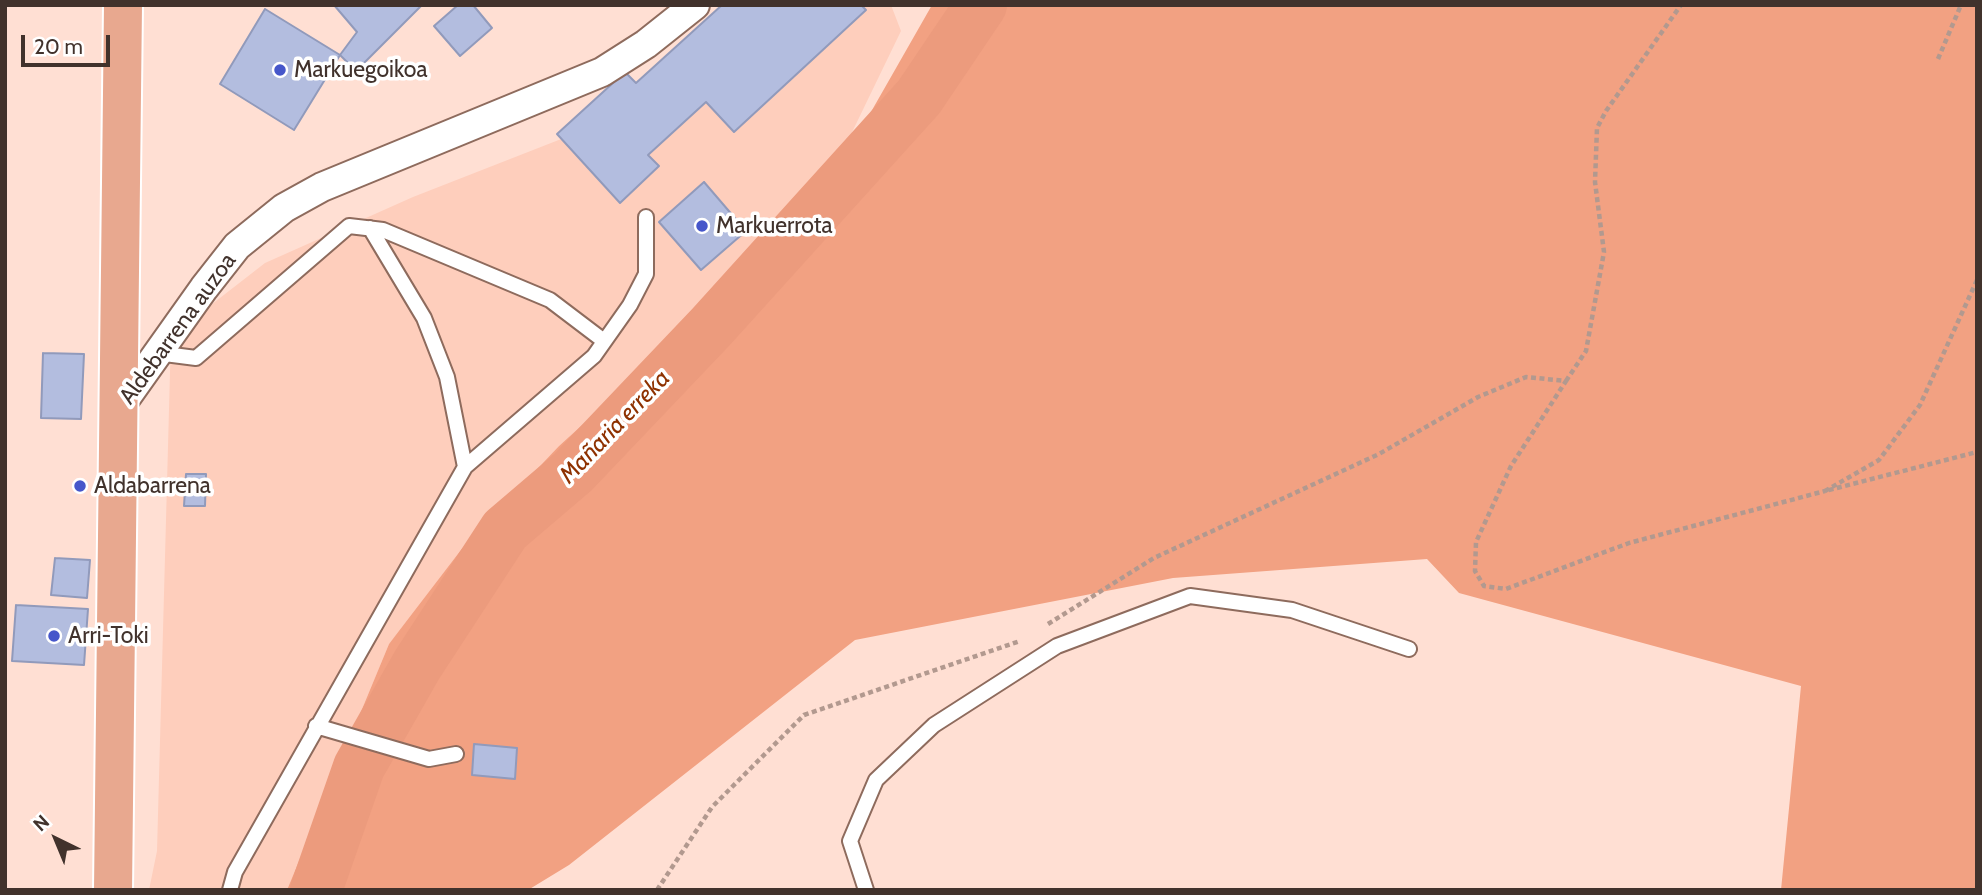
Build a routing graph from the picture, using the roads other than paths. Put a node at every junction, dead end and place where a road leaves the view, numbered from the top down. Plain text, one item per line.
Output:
1 (123, 5) edge
2 (695, 5) edge
3 (646, 217) dead end
4 (370, 228) junction
5 (604, 341) junction
6 (157, 354) junction
7 (118, 410) junction
8 (464, 467) junction
9 (1409, 649) dead end
10 (316, 726) junction
11 (456, 754) dead end
12 (113, 890) edge
13 (230, 890) edge
14 (866, 890) edge

1 - 7 main road
2 - 6 street, Aldebarrena auzoa
3 - 5 lane
4 - 5 lane
4 - 6 lane
4 - 8 lane
5 - 8 lane
6 - 7 street, Aldebarrena auzoa
7 - 12 main road, Aldebarrena auzoa
8 - 10 lane
9 - 14 lane
10 - 11 lane
10 - 13 lane

